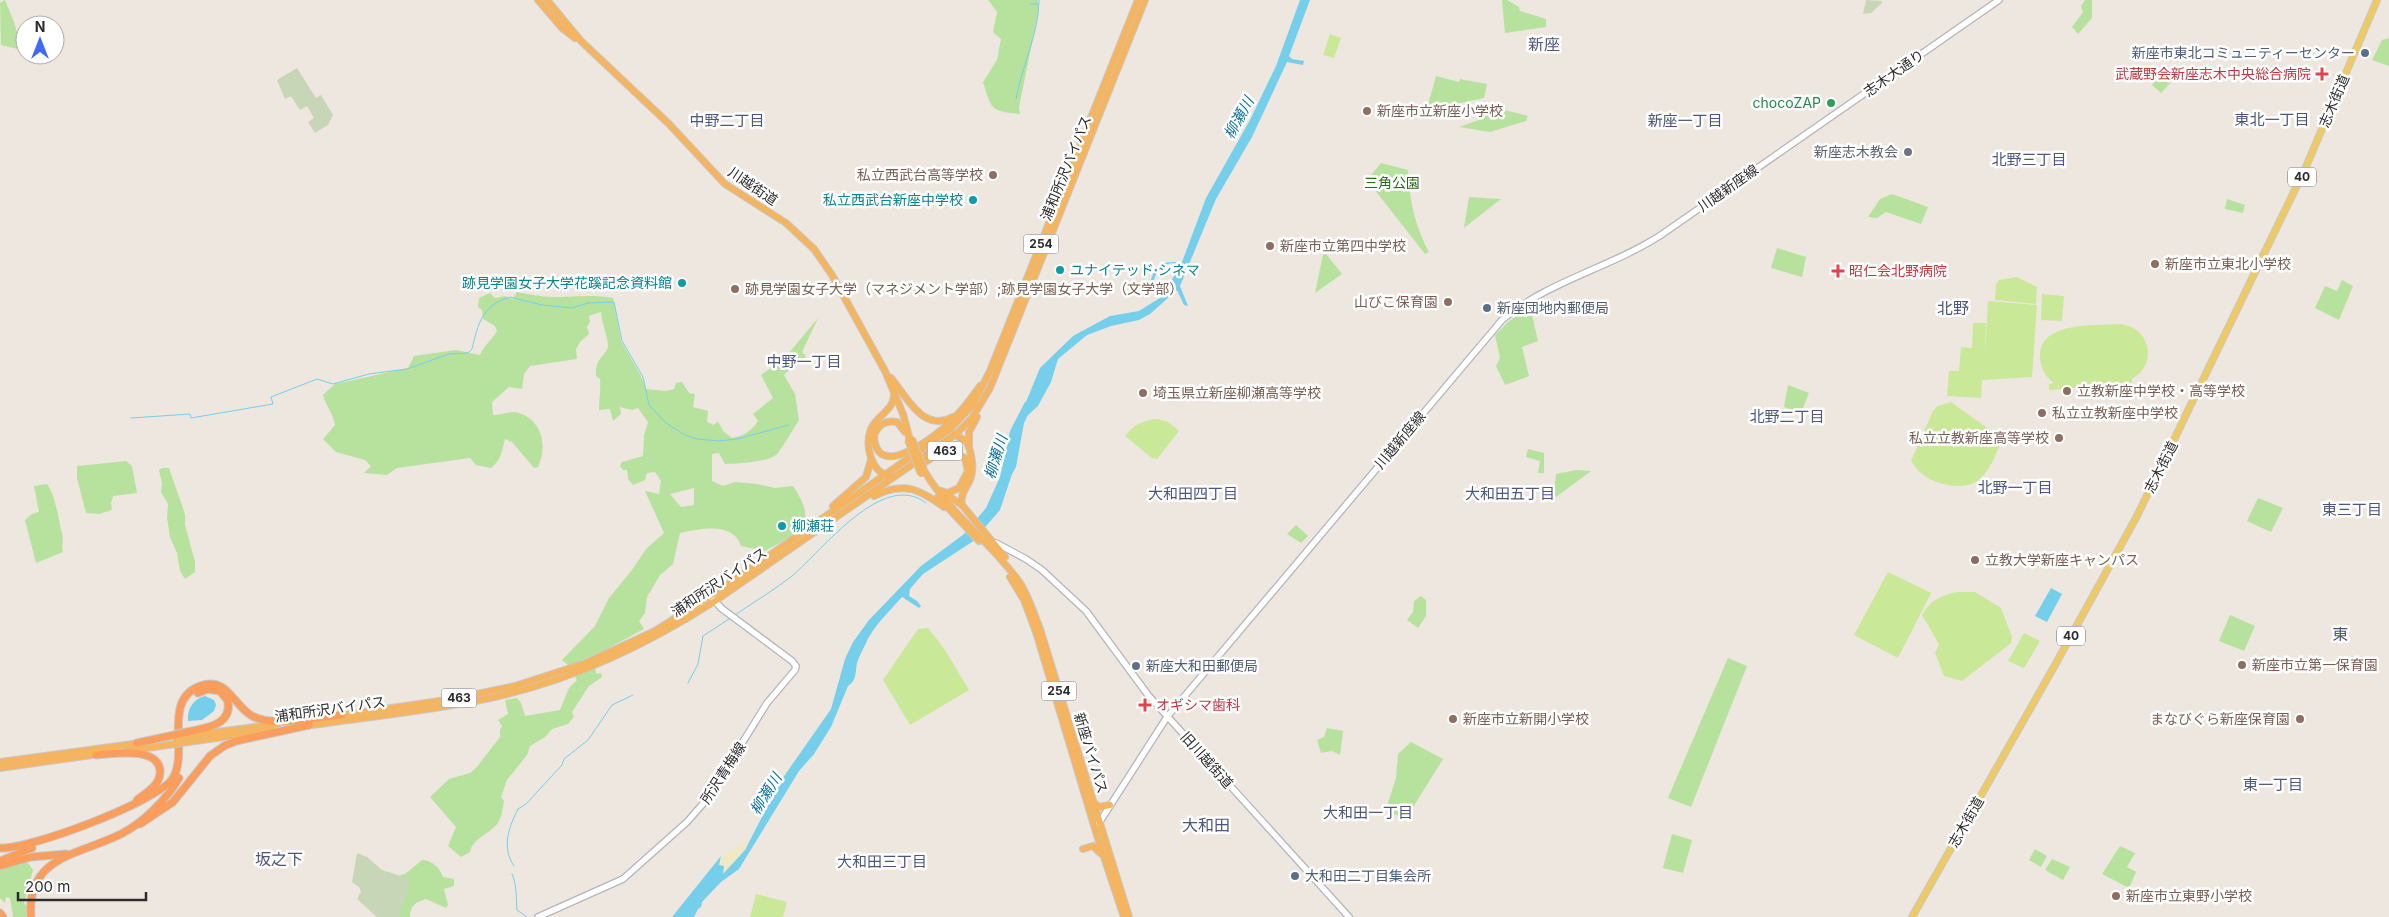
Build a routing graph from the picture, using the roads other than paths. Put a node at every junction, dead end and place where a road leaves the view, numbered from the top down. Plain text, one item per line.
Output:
1 (538, 0) edge
2 (547, 0) edge
3 (1138, 0) edge
4 (1146, 0) edge
5 (1999, 0) edge
6 (2377, 0) edge
7 (581, 40) junction
8 (1790, 145) joint
9 (1002, 359) junction
10 (990, 371) junction
11 (887, 373) junction
12 (894, 391) junction
13 (958, 413) junction
14 (956, 434) junction
15 (910, 439) junction
16 (969, 447) junction
17 (925, 457) junction
18 (871, 458) junction
19 (906, 461) junction
20 (923, 473) junction
21 (885, 475) junction
22 (934, 486) junction
23 (943, 492) junction
24 (874, 496) junction
25 (949, 505) junction
26 (959, 514) junction
27 (823, 527) junction
28 (794, 539) junction
29 (987, 543) junction
30 (714, 599) junction
31 (342, 715) junction
32 (1168, 717) junction
33 (310, 725) junction
34 (187, 737) junction
35 (175, 739) junction
36 (137, 743) joint
37 (96, 755) junction
38 (0, 762) edge
39 (0, 768) edge
40 (1092, 801) junction
41 (1110, 805) junction
42 (128, 806) junction
43 (1099, 822) junction
44 (1095, 830) junction
45 (68, 832) junction
46 (121, 834) junction
47 (0, 848) edge
48 (1083, 849) dead end
49 (83, 850) junction
50 (0, 861) edge
51 (0, 866) edge
52 (1111, 880) junction
53 (0, 913) edge
54 (2, 917) edge
55 (31, 917) edge
56 (538, 917) edge
57 (1124, 917) edge
58 (1129, 917) edge
59 (1349, 917) edge
60 (1912, 917) edge

1 - 7 highway, 川越街道 / 254
2 - 7 highway, 川越街道 / 254
3 - 10 highway, 浦和所沢バイパス / 254
4 - 9 highway, 浦和所沢バイパス / 254
5 - 8 main road, 志木大通り
6 - 60 main road, 志木街道 / 40
7 - 11 highway, 川越街道 / 254
8 - 32 main road, 川越新座線
9 - 14 highway, 浦和所沢バイパス / 254
9 - 16 highway, 254
10 - 13 highway
10 - 19 highway, 浦和所沢バイパス / 254
11 - 12 highway, 川越街道 / 254
11 - 13 highway
11 - 15 highway, 川越街道 / 254
12 - 15 highway, 川越街道 / 254
12 - 18 highway
13 - 15 highway
14 - 16 highway
14 - 17 highway, 浦和所沢バイパス / 254
14 - 19 highway
15 - 20 highway, 川越街道 / 254, bridge
16 - 26 highway
17 - 21 highway
17 - 27 highway, 浦和所沢バイパス / 463
18 - 21 highway
18 - 28 highway
19 - 21 highway, 浦和所沢バイパス / 463
20 - 22 highway, 川越街道 / 254
20 - 25 highway, 川越街道 / 254
20 - 26 highway
21 - 28 highway, 浦和所沢バイパス / 463
22 - 23 highway
22 - 25 highway, 川越街道 / 254
23 - 24 highway, 463
23 - 26 highway
24 - 26 highway
24 - 27 highway
25 - 26 highway, 新座バイパス / 254
26 - 29 highway, 新座バイパス / 254
27 - 30 highway, 浦和所沢バイパス / 463
28 - 30 highway, 浦和所沢バイパス / 463
29 - 32 main road, 旧川越街道
29 - 40 highway, 新座バイパス / 254
29 - 44 highway, 新座バイパス / 254
30 - 31 highway, 浦和所沢バイパス / 463
30 - 33 highway, 浦和所沢バイパス / 463
30 - 56 main road, 所沢青梅線
31 - 34 highway, 浦和所沢バイパス / 463
31 - 42 highway
32 - 41 main road, 川越新座線
32 - 59 main road, 旧川越街道
33 - 34 highway, 浦和所沢バイパス / 463
33 - 46 highway
34 - 35 highway, bridge
34 - 46 highway
35 - 36 highway
35 - 37 highway
36 - 38 highway
37 - 39 highway
37 - 42 highway
40 - 41 highway
40 - 43 highway, 新座バイパス / 254
41 - 43 main road, 川越新座線
42 - 45 highway
43 - 44 main road, 川越新座線
43 - 58 highway, 新座バイパス / 254
44 - 52 highway, 新座バイパス / 254
45 - 47 highway
45 - 50 highway
46 - 49 highway
48 - 52 highway
49 - 51 highway
49 - 55 highway
52 - 57 highway, 新座バイパス / 254
53 - 54 highway

